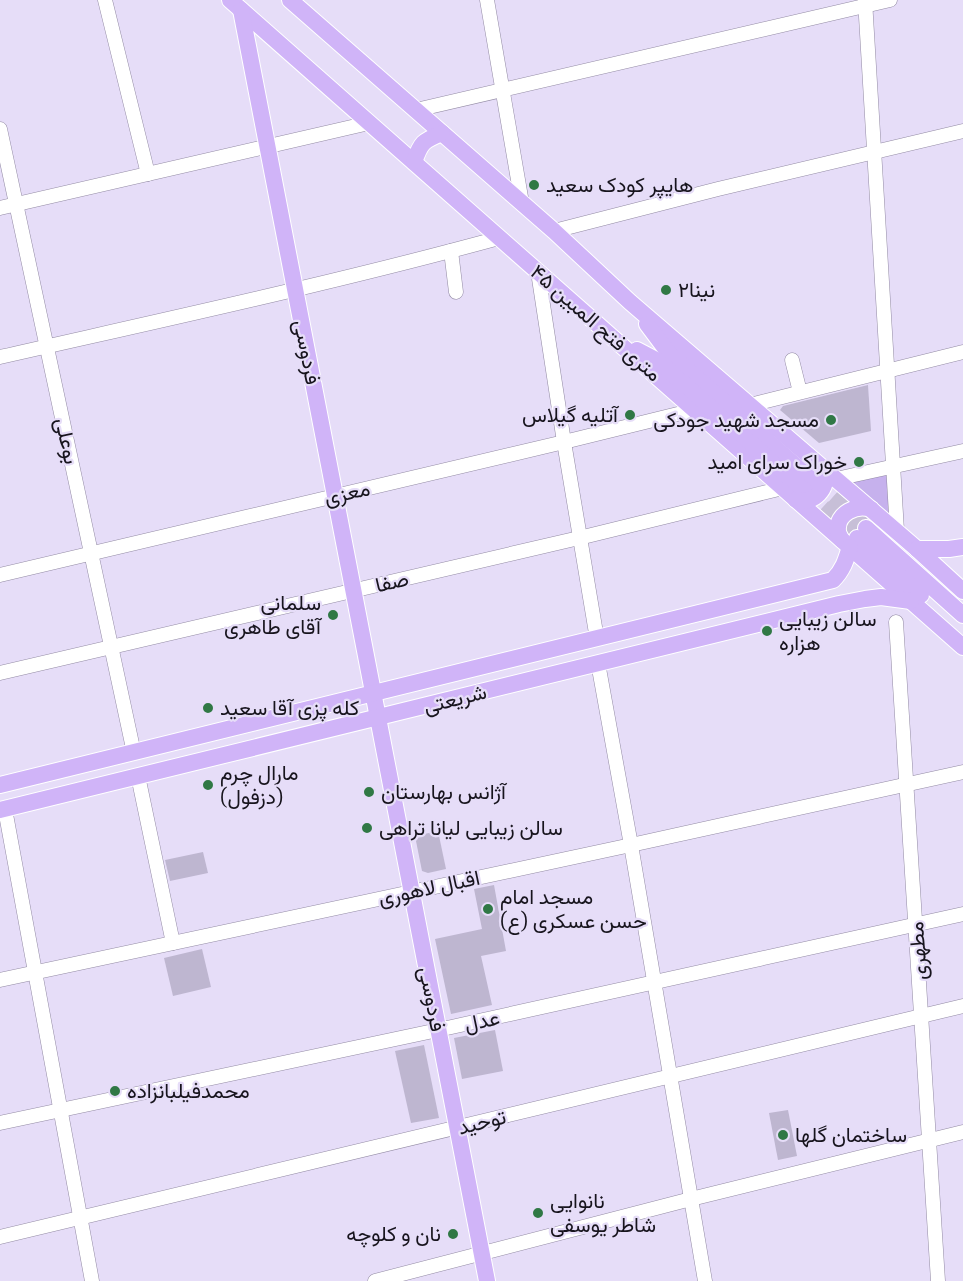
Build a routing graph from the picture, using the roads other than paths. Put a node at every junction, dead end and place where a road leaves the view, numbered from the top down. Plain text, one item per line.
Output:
1 (105, 0) edge
2 (290, 0) edge
3 (487, 0) edge
4 (890, 0) edge
5 (865, 3) edge
6 (235, 5) edge
7 (502, 90) junction
8 (416, 110) junction
9 (369, 123) junction
10 (0, 129) edge
11 (963, 131) edge
12 (442, 133) junction
13 (267, 147) junction
14 (874, 152) junction
15 (414, 162) junction
16 (148, 174) junction
17 (522, 203) junction
18 (16, 204) junction
19 (0, 208) edge
20 (554, 231) junction
21 (499, 238) junction
22 (451, 251) junction
23 (538, 272) junction
24 (294, 289) junction
25 (456, 292) dead end
26 (630, 302) junction
27 (605, 331) junction
28 (47, 346) junction
29 (963, 352) edge
30 (0, 357) edge
31 (792, 360) dead end
32 (888, 371) junction
33 (800, 392) junction
34 (750, 405) junction
35 (694, 410) junction
36 (564, 442) junction
37 (963, 451) edge
38 (893, 467) junction
39 (815, 484) junction
40 (783, 488) junction
41 (334, 496) junction
42 (871, 509) junction
43 (897, 531) junction
44 (579, 538) junction
45 (854, 538) junction
46 (963, 547) edge
47 (917, 549) junction
48 (91, 553) junction
49 (0, 575) edge
50 (833, 580) junction
51 (353, 591) junction
52 (963, 591) edge
53 (911, 601) junction
54 (840, 604) junction
55 (963, 615) edge
56 (896, 622) dead end
57 (963, 632) edge
58 (597, 639) junction
59 (111, 646) junction
60 (963, 647) edge
61 (598, 663) junction
62 (0, 673) edge
63 (373, 694) junction
64 (377, 718) junction
65 (134, 753) junction
66 (963, 772) edge
67 (138, 776) junction
68 (0, 785) edge
69 (907, 785) junction
70 (3, 809) edge
71 (632, 845) junction
72 (411, 891) junction
73 (963, 914) edge
74 (916, 925) junction
75 (173, 943) junction
76 (35, 973) junction
77 (0, 980) edge
78 (655, 983) junction
79 (963, 1006) edge
80 (922, 1016) junction
81 (438, 1030) junction
82 (671, 1076) junction
83 (60, 1110) junction
84 (0, 1123) edge
85 (457, 1128) junction
86 (963, 1132) edge
87 (930, 1140) junction
88 (692, 1199) junction
89 (80, 1218) junction
90 (0, 1237) edge
91 (481, 1254) junction
92 (92, 1281) edge
93 (375, 1281) edge
94 (487, 1281) edge
95 (705, 1281) edge
96 (938, 1281) edge

1 - 16 street
2 - 8 main road, ۴۵ متری فتح المبین
3 - 7 street
4 - 5 street
5 - 7 street
5 - 14 street
6 - 9 main road, ۴۵ متری فتح المبین
6 - 13 main road, فردوسی
7 - 8 street
7 - 17 street
8 - 12 main road, ۴۵ متری فتح المبین
9 - 13 street
9 - 15 main road, ۴۵ متری فتح المبین
10 - 18 street, بوعلی
11 - 14 street
12 - 15 main road
12 - 17 main road, ۴۵ متری فتح المبین
13 - 16 street
13 - 24 main road, فردوسی
14 - 20 street
14 - 32 street
15 - 21 main road, ۴۵ متری فتح المبین
16 - 18 street
17 - 20 main road, ۴۵ متری فتح المبین
18 - 19 street
18 - 28 street, بوعلی
20 - 26 main road, ۴۵ متری فتح المبین
21 - 22 street
21 - 23 main road, ۴۵ متری فتح المبین
22 - 24 street
22 - 25 street
23 - 27 main road, ۴۵ متری فتح المبین
23 - 36 street
24 - 28 street
24 - 41 main road, فردوسی
26 - 34 main road, ۴۵ متری فتح المبین
26 - 39 main road
27 - 35 main road, ۴۵ متری فتح المبین
27 - 39 main road
28 - 30 street
28 - 48 street, بوعلی
29 - 32 street
31 - 33 street
32 - 33 street
32 - 38 street
33 - 34 street
34 - 39 main road, ۴۵ متری فتح المبین
35 - 36 street, معزی
35 - 40 main road, ۴۵ متری فتح المبین
36 - 41 street, معزی
36 - 44 street
37 - 38 street
38 - 39 street
38 - 43 street
39 - 40 main road, ۴۵ متری فتح المبین
39 - 42 main road, ۴۵ متری فتح المبین
39 - 45 main road, ۴۵ متری فتح المبین
40 - 44 street, صفا
41 - 48 street, معزی
41 - 51 main road, فردوسی
42 - 43 main road, ۴۵ متری فتح المبین
42 - 45 main road
43 - 47 main road, ۴۵ متری فتح المبین
44 - 51 street, صفا
44 - 58 street
45 - 50 main road
45 - 53 main road, ۴۵ متری فتح المبین
45 - 55 main road
45 - 57 main road
46 - 47 main road
47 - 52 main road, ۴۵ متری فتح المبین
48 - 49 street, معزی
48 - 59 street, بوعلی
50 - 54 main road
50 - 58 main road, شریعتی
51 - 59 street, صفا
51 - 63 main road, فردوسی
53 - 54 main road, شریعتی
53 - 60 main road, ۴۵ متری فتح المبین
54 - 61 main road, شریعتی
56 - 69 street, مطهری
58 - 63 main road, شریعتی
59 - 62 street, صفا
59 - 65 street, بوعلی
61 - 64 main road, شریعتی
61 - 71 street
63 - 64 main road, فردوسی
63 - 65 main road, شریعتی
64 - 67 main road, شریعتی
64 - 72 main road, فردوسی
65 - 68 main road, شریعتی
66 - 69 street, اقبال لاهوری
67 - 70 main road, شریعتی
67 - 75 street
69 - 71 street, اقبال لاهوری
69 - 74 street, مطهری
70 - 76 street
71 - 72 street, اقبال لاهوری
71 - 78 street
72 - 75 street, اقبال لاهوری
72 - 81 main road, فردوسی
73 - 74 street, عدل
74 - 78 street, عدل
74 - 80 street, مطهری
75 - 76 street, اقبال لاهوری
76 - 77 street, اقبال لاهوری
76 - 83 street
78 - 81 street, عدل
78 - 82 street
79 - 80 street, توحید
80 - 82 street, توحید
80 - 87 street, مطهری
81 - 83 street, عدل
81 - 85 main road, فردوسی
82 - 85 street, توحید
82 - 88 street
83 - 84 street, عدل
83 - 89 street
85 - 89 street, توحید
85 - 91 main road, فردوسی
86 - 87 street
87 - 88 street
87 - 96 street, مطهری
88 - 91 street
88 - 95 street
89 - 90 street, توحید
89 - 92 street
91 - 93 street
91 - 94 main road, فردوسی

